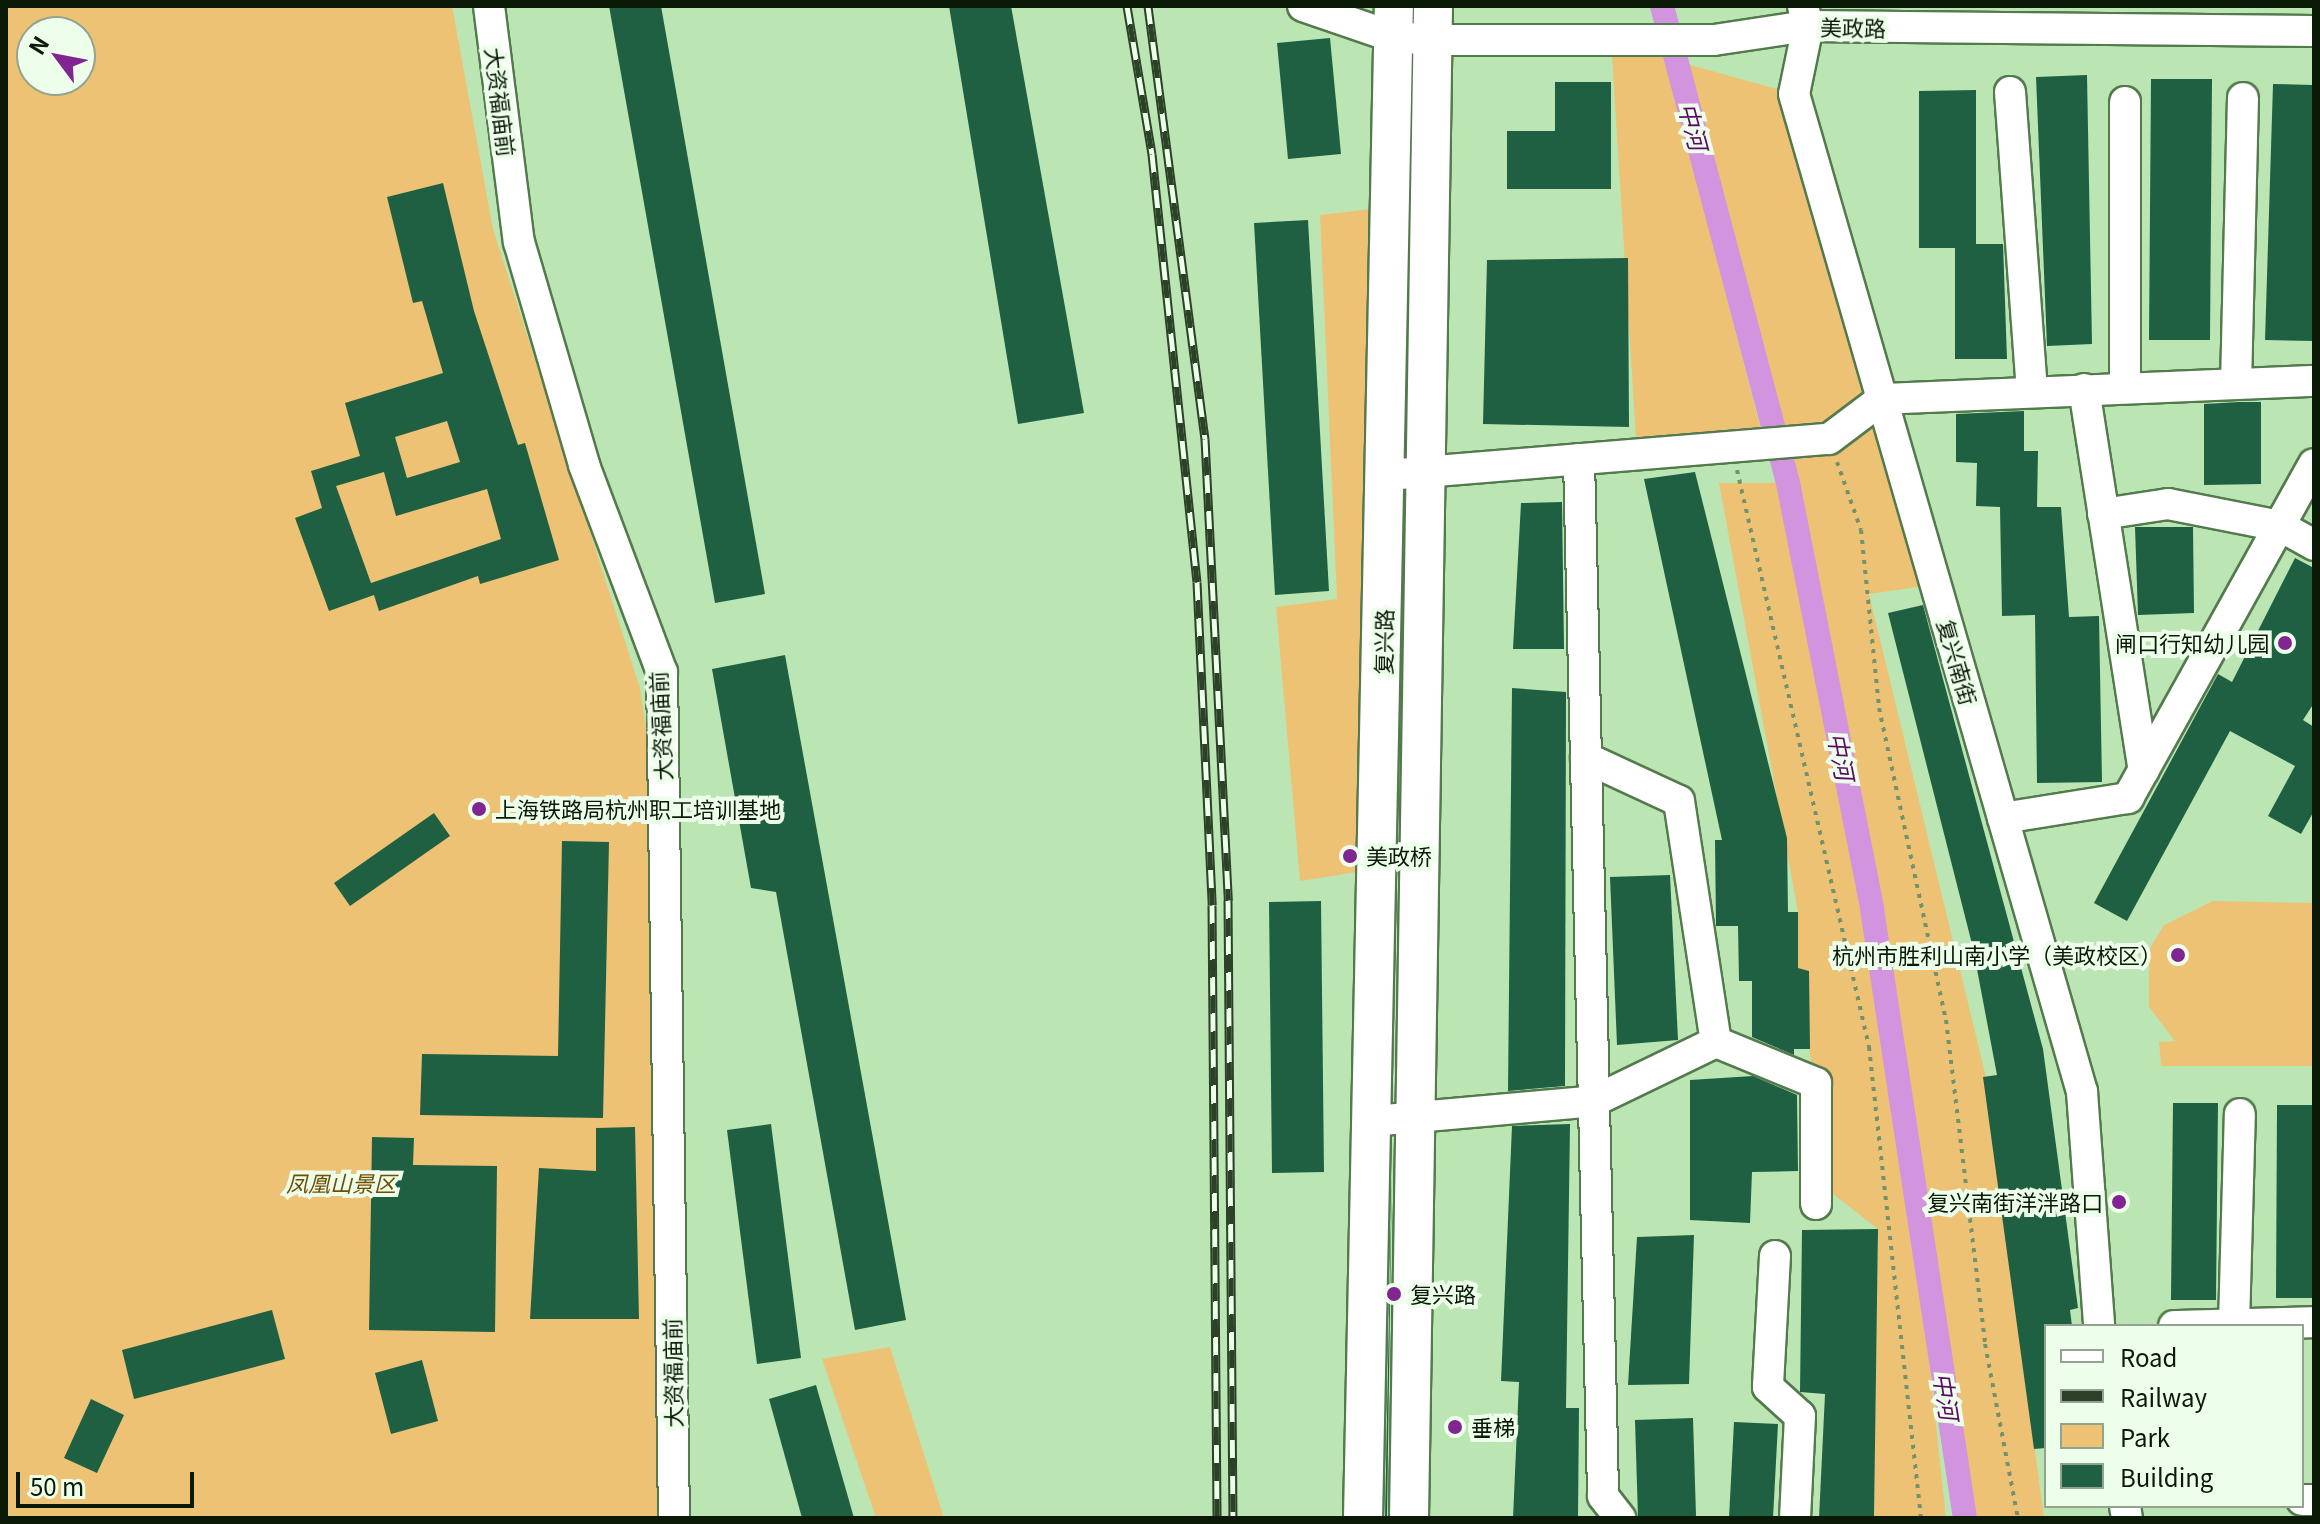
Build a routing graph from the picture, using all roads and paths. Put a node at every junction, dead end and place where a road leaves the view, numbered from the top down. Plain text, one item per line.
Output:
1 (489, 6) edge
2 (1303, 6) edge
3 (1336, 12) edge
4 (1805, 16) edge
5 (1394, 21) edge
6 (1433, 23) edge
7 (2314, 31) edge
8 (2010, 92) dead end
9 (2243, 98) dead end
10 (2125, 102) dead end
11 (2314, 381) edge
12 (2236, 384) junction
13 (2125, 388) junction
14 (2084, 389) junction
15 (2032, 391) junction
16 (1882, 399) junction
17 (1829, 439) junction
18 (1732, 450) junction
19 (1579, 459) junction
20 (2314, 464) edge
21 (1429, 467) junction
22 (1387, 475) junction
23 (2103, 514) junction
24 (2280, 526) junction
25 (2314, 545) edge
26 (1586, 758) junction
27 (2144, 770) junction
28 (2003, 818) junction
29 (1716, 1042) junction
30 (1594, 1101) junction
31 (2240, 1114) dead end
32 (1415, 1120) junction
33 (1372, 1121) junction
34 (1816, 1204) dead end
35 (1775, 1256) dead end
36 (2314, 1322) edge
37 (2099, 1324) edge
38 (2234, 1324) edge
39 (2274, 1324) edge
40 (674, 1518) edge
41 (1363, 1518) edge
42 (1409, 1518) edge
43 (1620, 1518) edge
44 (1795, 1518) edge
45 (1921, 1518) edge
46 (2018, 1518) edge

1 - 40 street, 大资福庙前
2 - 3 street, 美政路
3 - 5 street, 美政路
4 - 6 street, 美政路
4 - 7 street, 美政路
4 - 16 street, 复兴南街
5 - 6 street, 美政路
5 - 22 main road, 复兴路
6 - 21 main road, 复兴路
8 - 15 street
9 - 12 street
10 - 13 street
11 - 12 street
12 - 13 street
13 - 14 street
14 - 15 street
14 - 23 street
15 - 16 street
16 - 17 street
16 - 28 street, 复兴南街
17 - 18 street
17 - 46 path
18 - 19 street
18 - 45 path
19 - 21 street
19 - 26 street
20 - 24 street
21 - 22 street
21 - 32 main road, 复兴路
22 - 33 main road, 复兴路
23 - 24 street
23 - 27 street
24 - 25 street
24 - 27 street
26 - 29 street
26 - 30 street
27 - 28 street
28 - 37 street, 复兴南街
29 - 30 street
29 - 34 street
30 - 32 street
30 - 43 street
31 - 38 street
32 - 33 street
32 - 42 main road, 复兴路
33 - 41 main road, 复兴路
35 - 44 street
36 - 39 street
38 - 39 street

